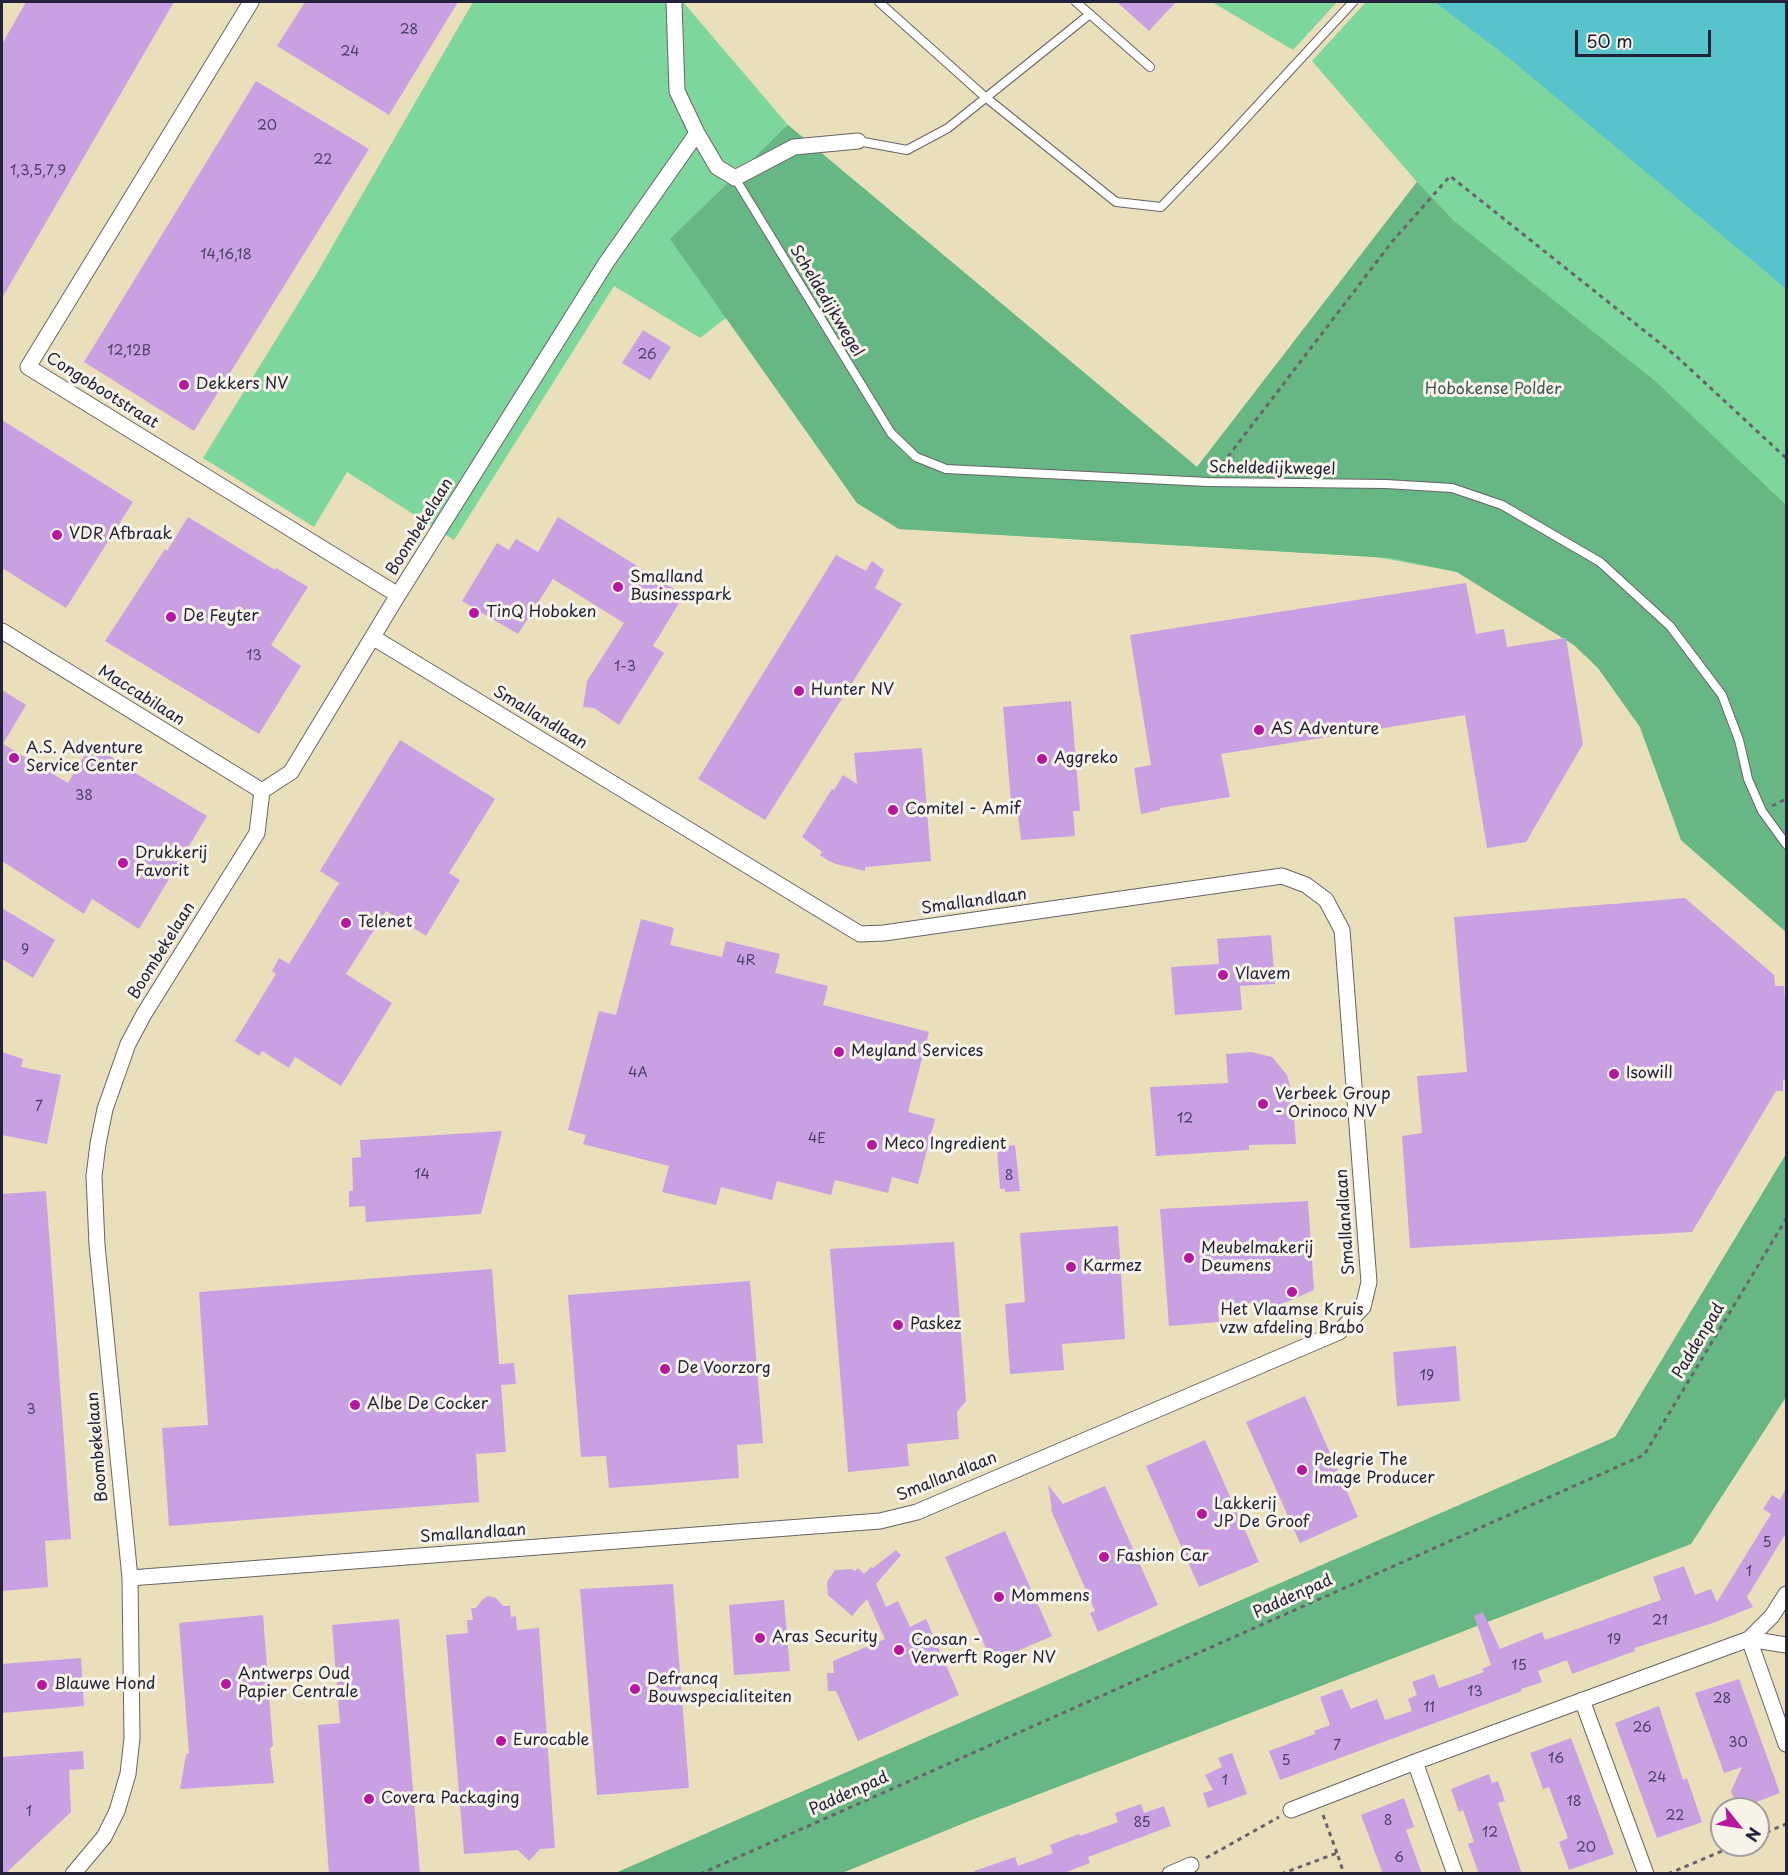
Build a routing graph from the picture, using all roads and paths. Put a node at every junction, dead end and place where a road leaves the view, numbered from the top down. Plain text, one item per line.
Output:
1 (251, 2) edge
2 (674, 2) edge
3 (879, 2) edge
4 (1076, 2) edge
5 (1353, 2) edge
6 (1090, 14) junction
7 (1150, 67) dead end
8 (984, 96) junction
9 (697, 133) junction
10 (858, 141) joint
11 (735, 178) junction
12 (1786, 458) edge
13 (1208, 482) junction
14 (398, 595) junction
15 (2, 631) edge
16 (374, 638) junction
17 (262, 791) junction
18 (1786, 844) edge
19 (1786, 1219) edge
20 (130, 1578) junction
21 (1786, 1594) edge
22 (1749, 1639) junction
23 (1786, 1645) edge
24 (1582, 1700) junction
25 (1786, 1744) edge
26 (1415, 1762) junction
27 (1318, 1800) junction
28 (1291, 1810) joint
29 (1786, 1824) edge
30 (1770, 1831) edge
31 (1337, 1853) junction
32 (1710, 1856) edge
33 (1191, 1866) joint
34 (73, 1874) edge
35 (700, 1874) edge
36 (1170, 1874) edge
37 (1281, 1874) edge
38 (1344, 1874) edge
39 (1455, 1874) edge
40 (1646, 1874) edge
41 (1668, 1874) edge

1 - 14 street, Congobootstraat
2 - 9 street
3 - 8 lane
4 - 6 lane
5 - 8 lane
6 - 7 lane
6 - 8 lane
8 - 10 lane
9 - 11 street
9 - 14 street, Boombekelaan
10 - 11 street
11 - 13 lane, Scheldedijkwegel
12 - 13 path
13 - 18 lane, Scheldedijkwegel
14 - 16 street, Boombekelaan
15 - 17 street, Maccabilaan
16 - 17 street, Boombekelaan
16 - 20 street, Smallandlaan
17 - 20 street, Boombekelaan
19 - 35 path, Paddenpad
20 - 34 street, Boombekelaan
21 - 22 street
22 - 23 street
22 - 24 street
22 - 25 street
24 - 26 street
24 - 40 street
26 - 27 street
26 - 39 street
27 - 28 street
27 - 31 path
28 - 33 path
29 - 30 path
31 - 37 path
31 - 38 path
32 - 41 path
33 - 36 street

